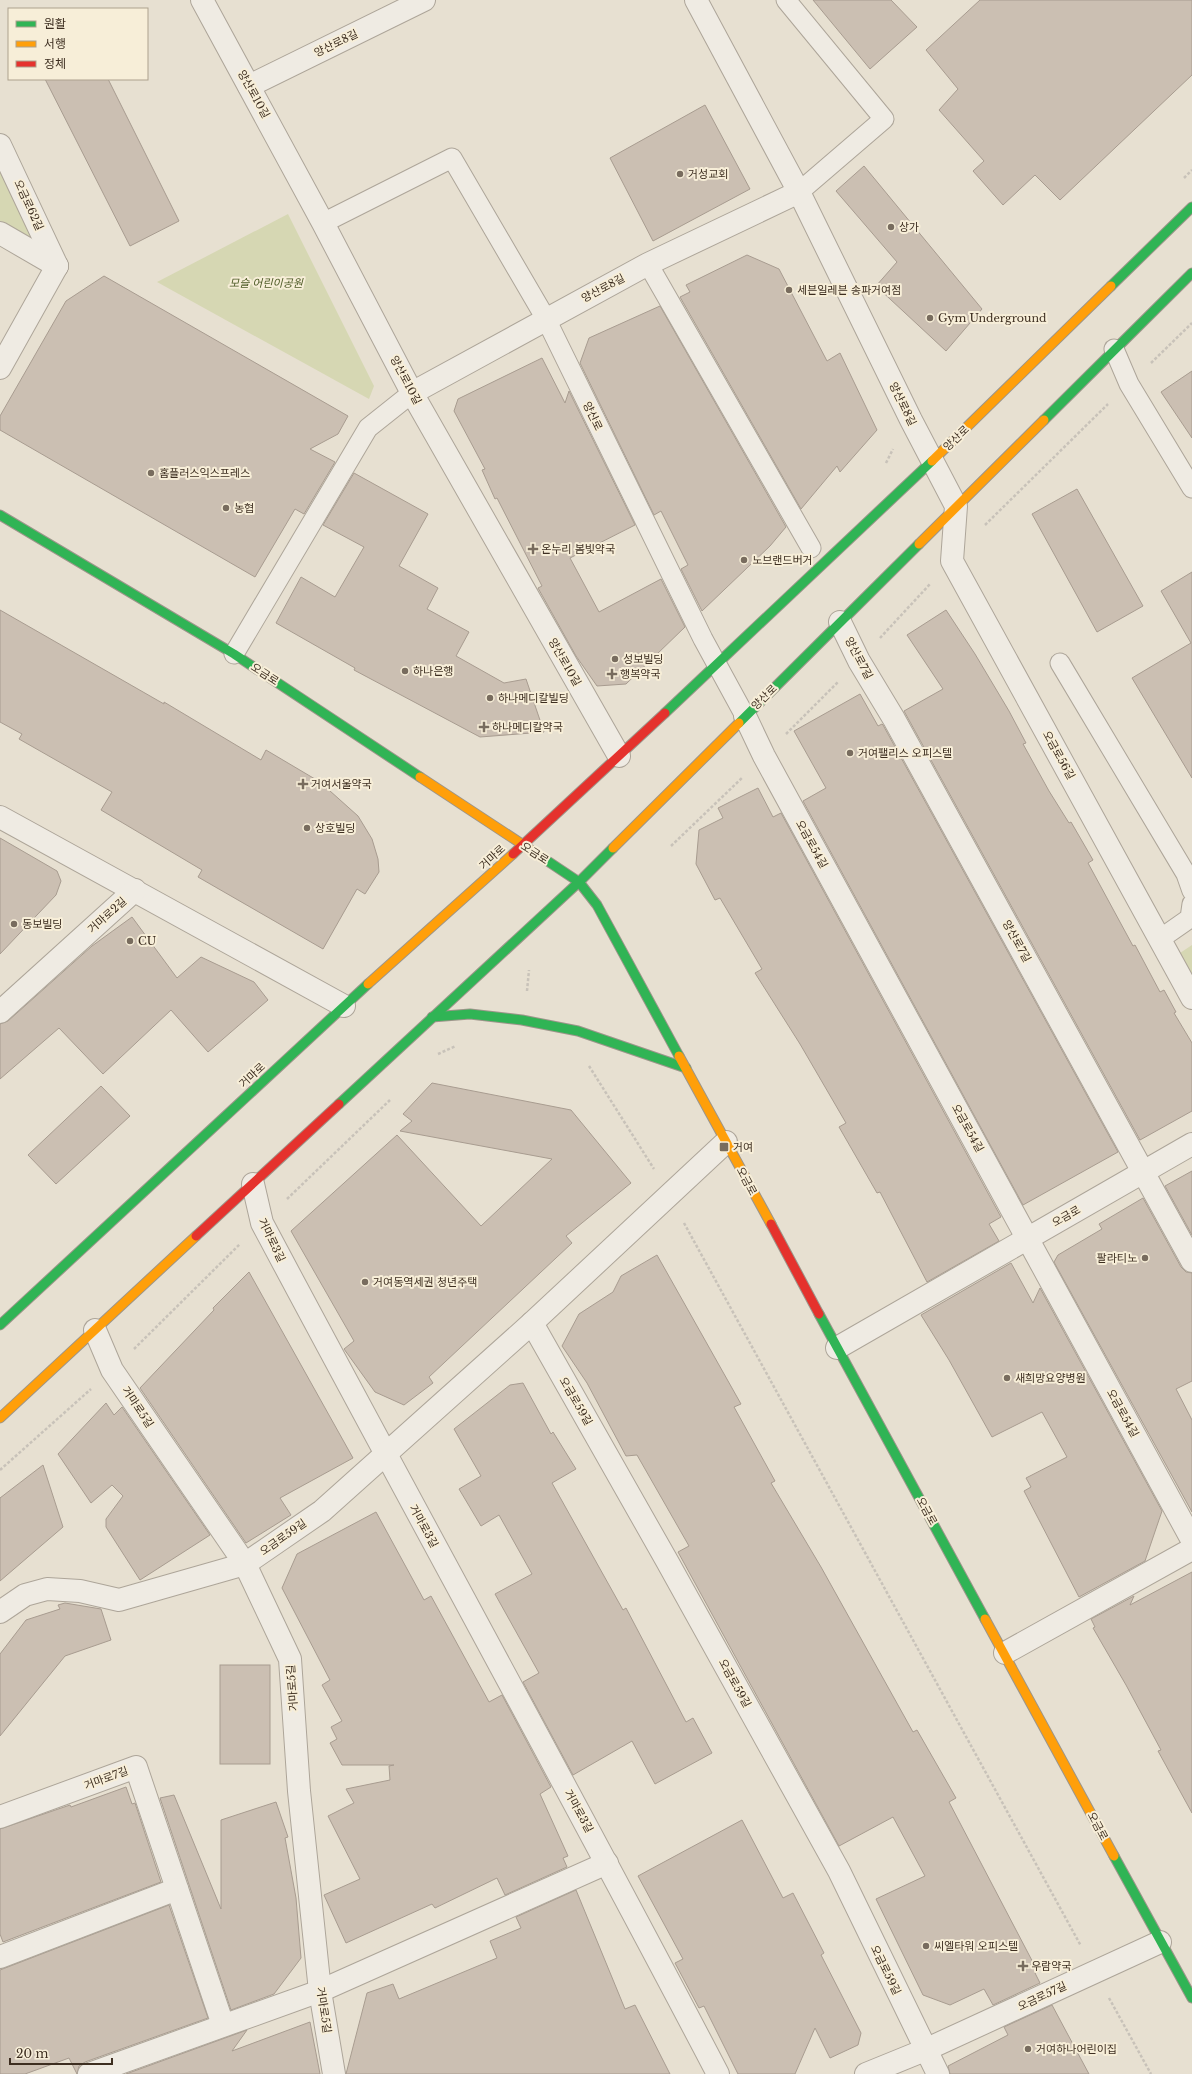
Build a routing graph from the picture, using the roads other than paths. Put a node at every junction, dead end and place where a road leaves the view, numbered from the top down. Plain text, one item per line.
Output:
1 (202, 0) edge
2 (424, 0) edge
3 (696, 0) edge
4 (786, 0) edge
5 (249, 86) junction
6 (0, 144) edge
7 (799, 192) junction
8 (1192, 207) edge
9 (323, 223) junction
10 (0, 233) edge
11 (648, 264) junction
12 (57, 266) junction
13 (1192, 273) edge
14 (546, 318) junction
15 (1114, 349) junction
16 (0, 368) edge
17 (412, 393) junction
18 (932, 461) junction
19 (1192, 488) edge
20 (956, 506) junction
21 (0, 515) edge
22 (811, 548) dead end
23 (840, 622) junction
24 (234, 654) junction
25 (1060, 663) dead end
26 (717, 664) junction
27 (745, 716) junction
28 (619, 756) junction
29 (0, 817) edge
30 (523, 845) junction
31 (579, 882) junction
32 (135, 890) junction
33 (1192, 891) edge
34 (1192, 904) edge
35 (1160, 939) junction
36 (1192, 998) edge
37 (344, 1006) junction
38 (0, 1012) edge
39 (432, 1017) junction
40 (686, 1068) junction
41 (726, 1142) junction
42 (1192, 1144) edge
43 (1144, 1171) junction
44 (253, 1184) junction
45 (1028, 1238) junction
46 (1192, 1261) edge
47 (532, 1323) junction
48 (0, 1325) edge
49 (95, 1330) junction
50 (837, 1348) junction
51 (0, 1418) edge
52 (385, 1455) junction
53 (1192, 1540) edge
54 (1192, 1549) edge
55 (245, 1564) junction
56 (0, 1612) edge
57 (1005, 1653) junction
58 (0, 1817) edge
59 (607, 1863) junction
60 (177, 1889) junction
61 (1160, 1942) junction
62 (0, 1957) edge
63 (320, 1991) junction
64 (1192, 1998) edge
65 (223, 2025) junction
66 (925, 2050) junction
67 (90, 2074) edge
68 (334, 2074) edge
69 (718, 2074) edge
70 (866, 2074) edge
71 (938, 2074) edge

1 - 5 street, 양산로10길
2 - 5 street, 양산로8길
3 - 7 street, 양산로8길
4 - 7 lane
5 - 9 street, 양산로10길
6 - 12 street, 오금로62길
7 - 11 street, 양산로8길
7 - 18 street, 양산로8길
8 - 18 main road, 양산로
9 - 14 lane, 양산로
9 - 17 street, 양산로10길
10 - 12 street
11 - 14 street, 양산로8길
11 - 22 lane
12 - 16 street
13 - 15 main road, 양산로
14 - 17 street, 양산로8길
14 - 26 lane, 양산로
15 - 19 lane
15 - 20 main road, 양산로
17 - 24 lane
17 - 28 street, 양산로10길
18 - 20 street, 양산로8길
18 - 26 main road, 양산로
20 - 23 main road, 양산로
20 - 35 street, 오금로56길
21 - 24 main road, 오금로
23 - 27 main road, 양산로
23 - 43 street, 양산로7길
24 - 30 main road, 오금로
25 - 33 lane
26 - 27 lane, 양산로
26 - 28 main road, 양산로
27 - 31 main road, 양산로
27 - 45 street, 오금로54길
28 - 30 main road, 양산로
29 - 32 street, 거마로2길
30 - 31 main road, 오금로
30 - 37 main road, 거마로
31 - 39 main road
31 - 40 main road, 오금로
32 - 37 street
32 - 38 street, 거마로2길
34 - 35 lane
35 - 36 street, 오금로56길
37 - 48 main road, 거마로
39 - 40 main road
39 - 44 main road
40 - 41 main road, 오금로
41 - 47 street, 오금로59길
41 - 50 main road, 오금로
42 - 43 street, 오금로
43 - 45 street, 오금로
43 - 46 street, 양산로7길
44 - 49 main road
44 - 52 street, 거마로3길
45 - 50 street, 오금로
45 - 53 street, 오금로54길
47 - 52 street, 오금로59길
47 - 66 street, 오금로59길
49 - 51 main road
49 - 55 street, 거마로5길
50 - 57 main road, 오금로
52 - 55 street, 오금로59길
52 - 59 street, 거마로3길
54 - 57 street
55 - 56 street, 오금로59길
55 - 63 street, 거마로5길
57 - 61 main road, 오금로
58 - 60 street, 거마로7길
59 - 63 street
59 - 69 street, 거마로3길
60 - 62 street
60 - 65 street, 거마로7길
61 - 64 main road, 오금로
61 - 66 street, 오금로57길
63 - 65 street
63 - 68 street, 거마로5길
65 - 67 street
66 - 70 street, 오금로57길
66 - 71 street

